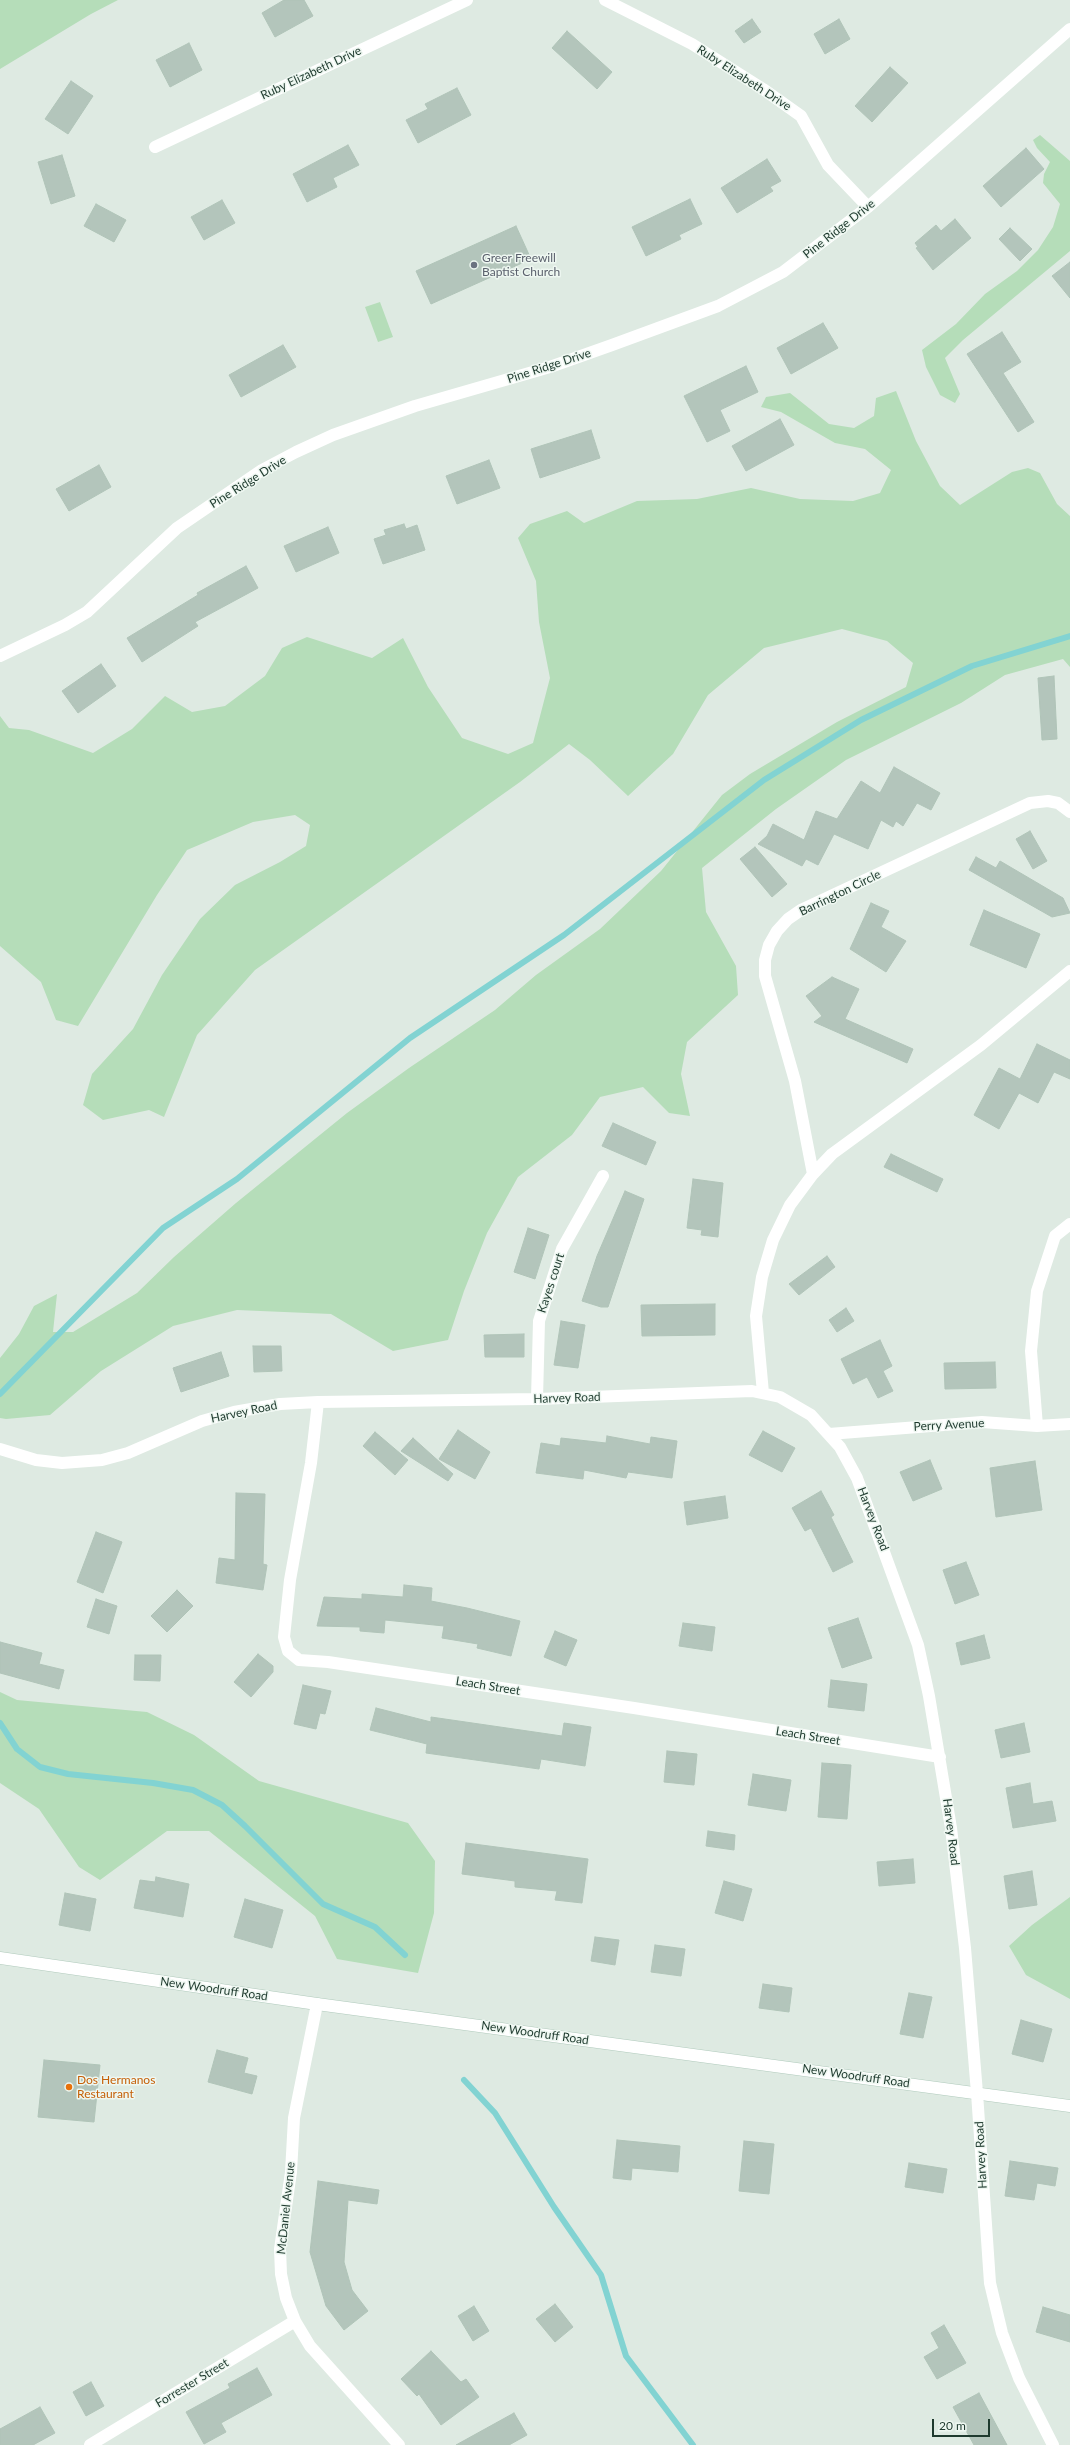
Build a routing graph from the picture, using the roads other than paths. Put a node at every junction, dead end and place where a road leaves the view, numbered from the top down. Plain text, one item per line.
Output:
1 (467, 0) edge
2 (605, 0) edge
3 (1070, 29) edge
4 (155, 147) dead end
5 (868, 207) junction
6 (0, 656) edge
7 (1070, 812) edge
8 (1070, 971) edge
9 (813, 1174) junction
10 (603, 1176) dead end
11 (1070, 1224) edge
12 (763, 1393) junction
13 (537, 1399) junction
14 (318, 1402) junction
15 (1070, 1424) edge
16 (1037, 1426) junction
17 (829, 1434) junction
18 (0, 1449) edge
19 (940, 1757) junction
20 (0, 1958) edge
21 (317, 2004) junction
22 (977, 2093) junction
23 (1070, 2106) edge
24 (294, 2321) junction
25 (90, 2445) edge
26 (400, 2445) edge
27 (1053, 2445) edge

1 - 4 street, Ruby Elizabeth Drive
2 - 5 street, Ruby Elizabeth Drive
3 - 5 street, Pine Ridge Drive
5 - 6 street, Pine Ridge Drive
7 - 9 street, Barrington Circle
8 - 9 street
9 - 12 street
10 - 13 street, Kayes court
11 - 16 street
12 - 13 street, Harvey Road
12 - 17 street, Harvey Road
13 - 14 street, Harvey Road
14 - 18 street, Harvey Road
14 - 19 street, Leach Street
15 - 16 street, Perry Avenue
16 - 17 street, Perry Avenue
17 - 19 street, Harvey Road
19 - 22 street, Harvey Road
20 - 21 street, New Woodruff Road
21 - 22 street, New Woodruff Road
21 - 24 street, McDaniel Avenue
22 - 23 street, New Woodruff Road
22 - 27 street, Harvey Road
24 - 25 street, Forrester Street
24 - 26 street, McDaniel Avenue

